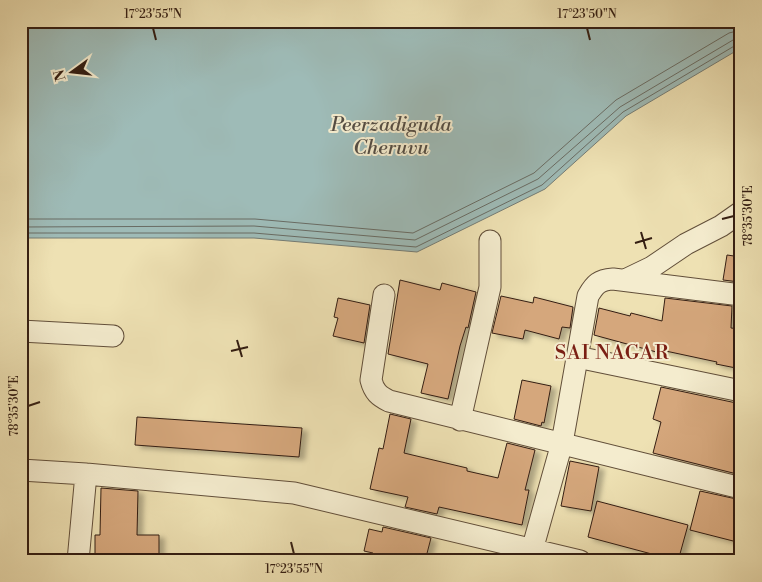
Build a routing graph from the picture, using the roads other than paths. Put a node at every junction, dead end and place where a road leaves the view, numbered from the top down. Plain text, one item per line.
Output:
1 (741, 212) edge
2 (490, 241) dead end
3 (625, 280) junction
4 (384, 295) dead end
5 (741, 295) edge
6 (21, 331) edge
7 (113, 336) dead end
8 (577, 357) junction
9 (741, 391) edge
10 (460, 420) junction
11 (562, 443) junction
12 (21, 470) edge
13 (86, 474) junction
14 (741, 488) edge
15 (531, 555) edge
16 (78, 561) edge
17 (580, 561) edge

1 - 3 street
2 - 10 street
3 - 5 street
3 - 8 street
4 - 10 street
6 - 7 street
8 - 9 street
8 - 11 street
10 - 11 street
11 - 14 street
11 - 15 street
12 - 13 street
13 - 15 street
13 - 16 street
15 - 17 street

